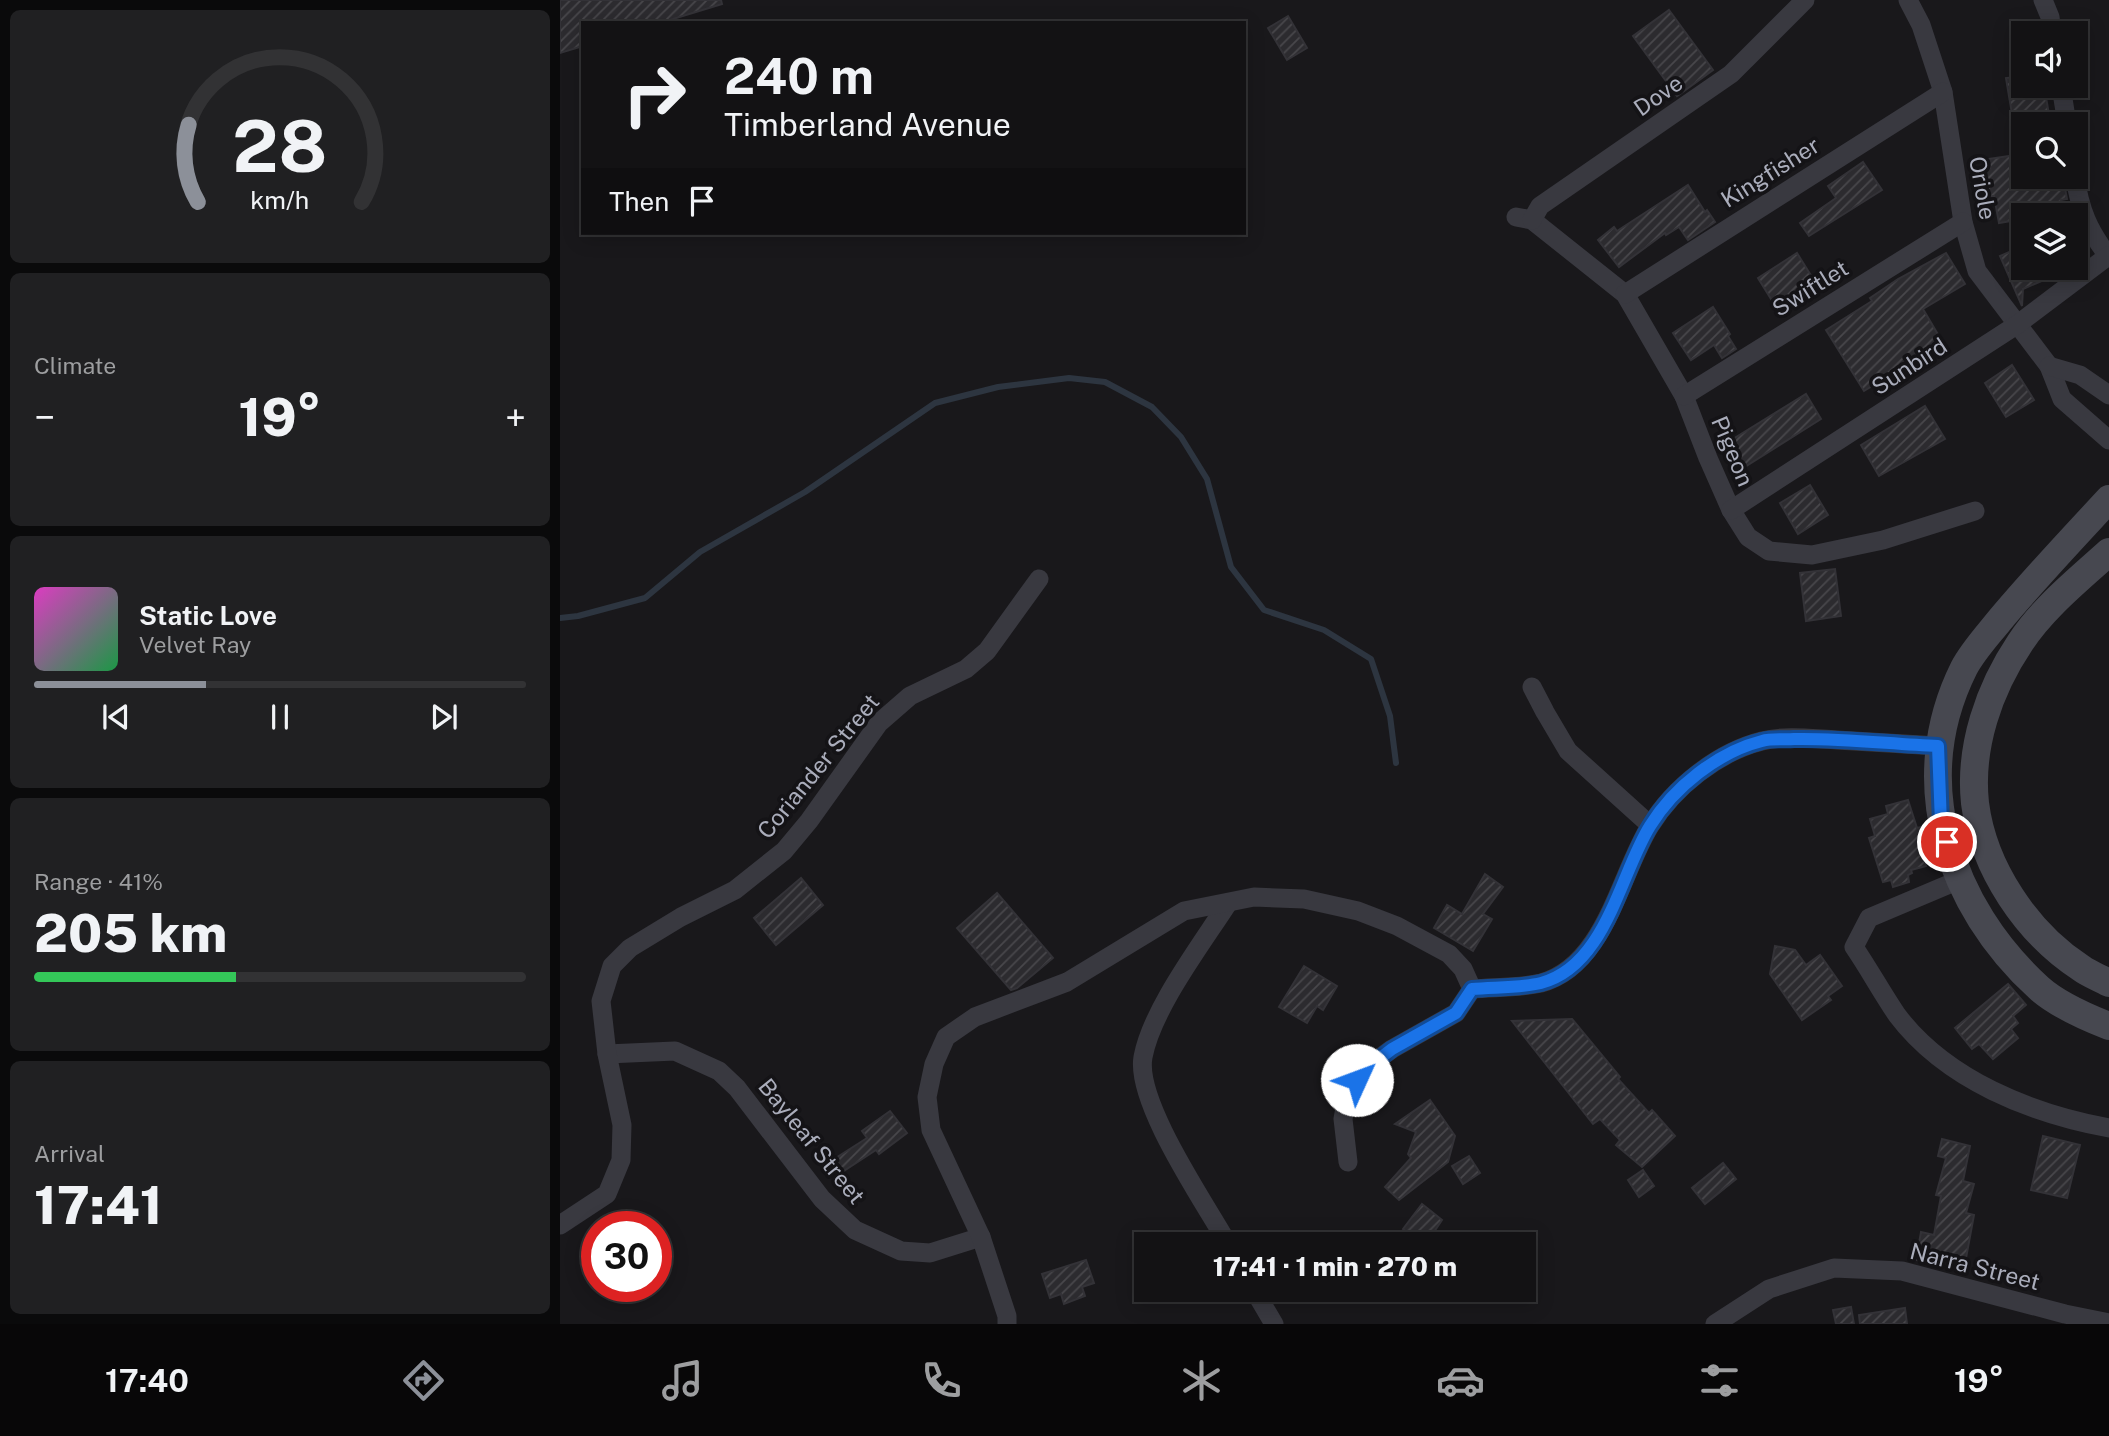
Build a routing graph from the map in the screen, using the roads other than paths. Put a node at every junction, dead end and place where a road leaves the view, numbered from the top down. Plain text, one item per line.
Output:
1 (1805, 0) edge
2 (1908, 0) edge
3 (2043, 0) edge
4 (2050, 21) edge
5 (1943, 92) junction
6 (2077, 189) edge
7 (1524, 218) joint
8 (1963, 222) junction
9 (2108, 257) edge
10 (1625, 294) junction
11 (2018, 324) junction
12 (2049, 366) junction
13 (2109, 394) edge
14 (1684, 396) junction
15 (2109, 440) edge
16 (2109, 499) edge
17 (1731, 510) junction
18 (1975, 511) dead end
19 (2109, 552) edge
20 (1039, 579) dead end
21 (1532, 687) dead end
22 (1938, 746) junction
23 (1650, 825) junction
24 (1959, 880) junction
25 (1228, 903) junction
26 (2109, 983) edge
27 (1472, 989) junction
28 (2109, 1026) edge
29 (607, 1054) junction
30 (2109, 1128) edge
31 (1348, 1162) dead end
32 (560, 1225) edge
33 (1221, 1232) edge
34 (981, 1237) junction
35 (1261, 1302) edge
36 (2064, 1319) edge
37 (2109, 1323) edge
38 (1007, 1324) edge
39 (1274, 1324) edge
40 (1716, 1324) edge

1 - 7 street, Dove
2 - 5 street, Oriole
3 - 4 street
5 - 8 street, Oriole
5 - 10 street, Kingfisher
6 - 9 street
7 - 10 street, Pigeon
8 - 11 street, Oriole
8 - 14 street, Swiftlet
9 - 11 street, Sunbird
10 - 14 street, Pigeon
11 - 12 street, Oriole
11 - 17 street, Sunbird
12 - 13 street
12 - 15 street, Oriole
14 - 17 street, Pigeon
16 - 22 street
17 - 18 street, Pigeon
19 - 26 street
20 - 29 street, Coriander Street
21 - 23 street
22 - 23 street
22 - 24 street
23 - 27 street
24 - 28 street
24 - 30 street
25 - 27 street
25 - 33 street
25 - 34 street
27 - 31 street
29 - 32 street, Coriander Street
29 - 34 street, Bayleaf Street
34 - 38 street
35 - 39 street
36 - 37 street, Narra Street
36 - 40 street, Narra Street

